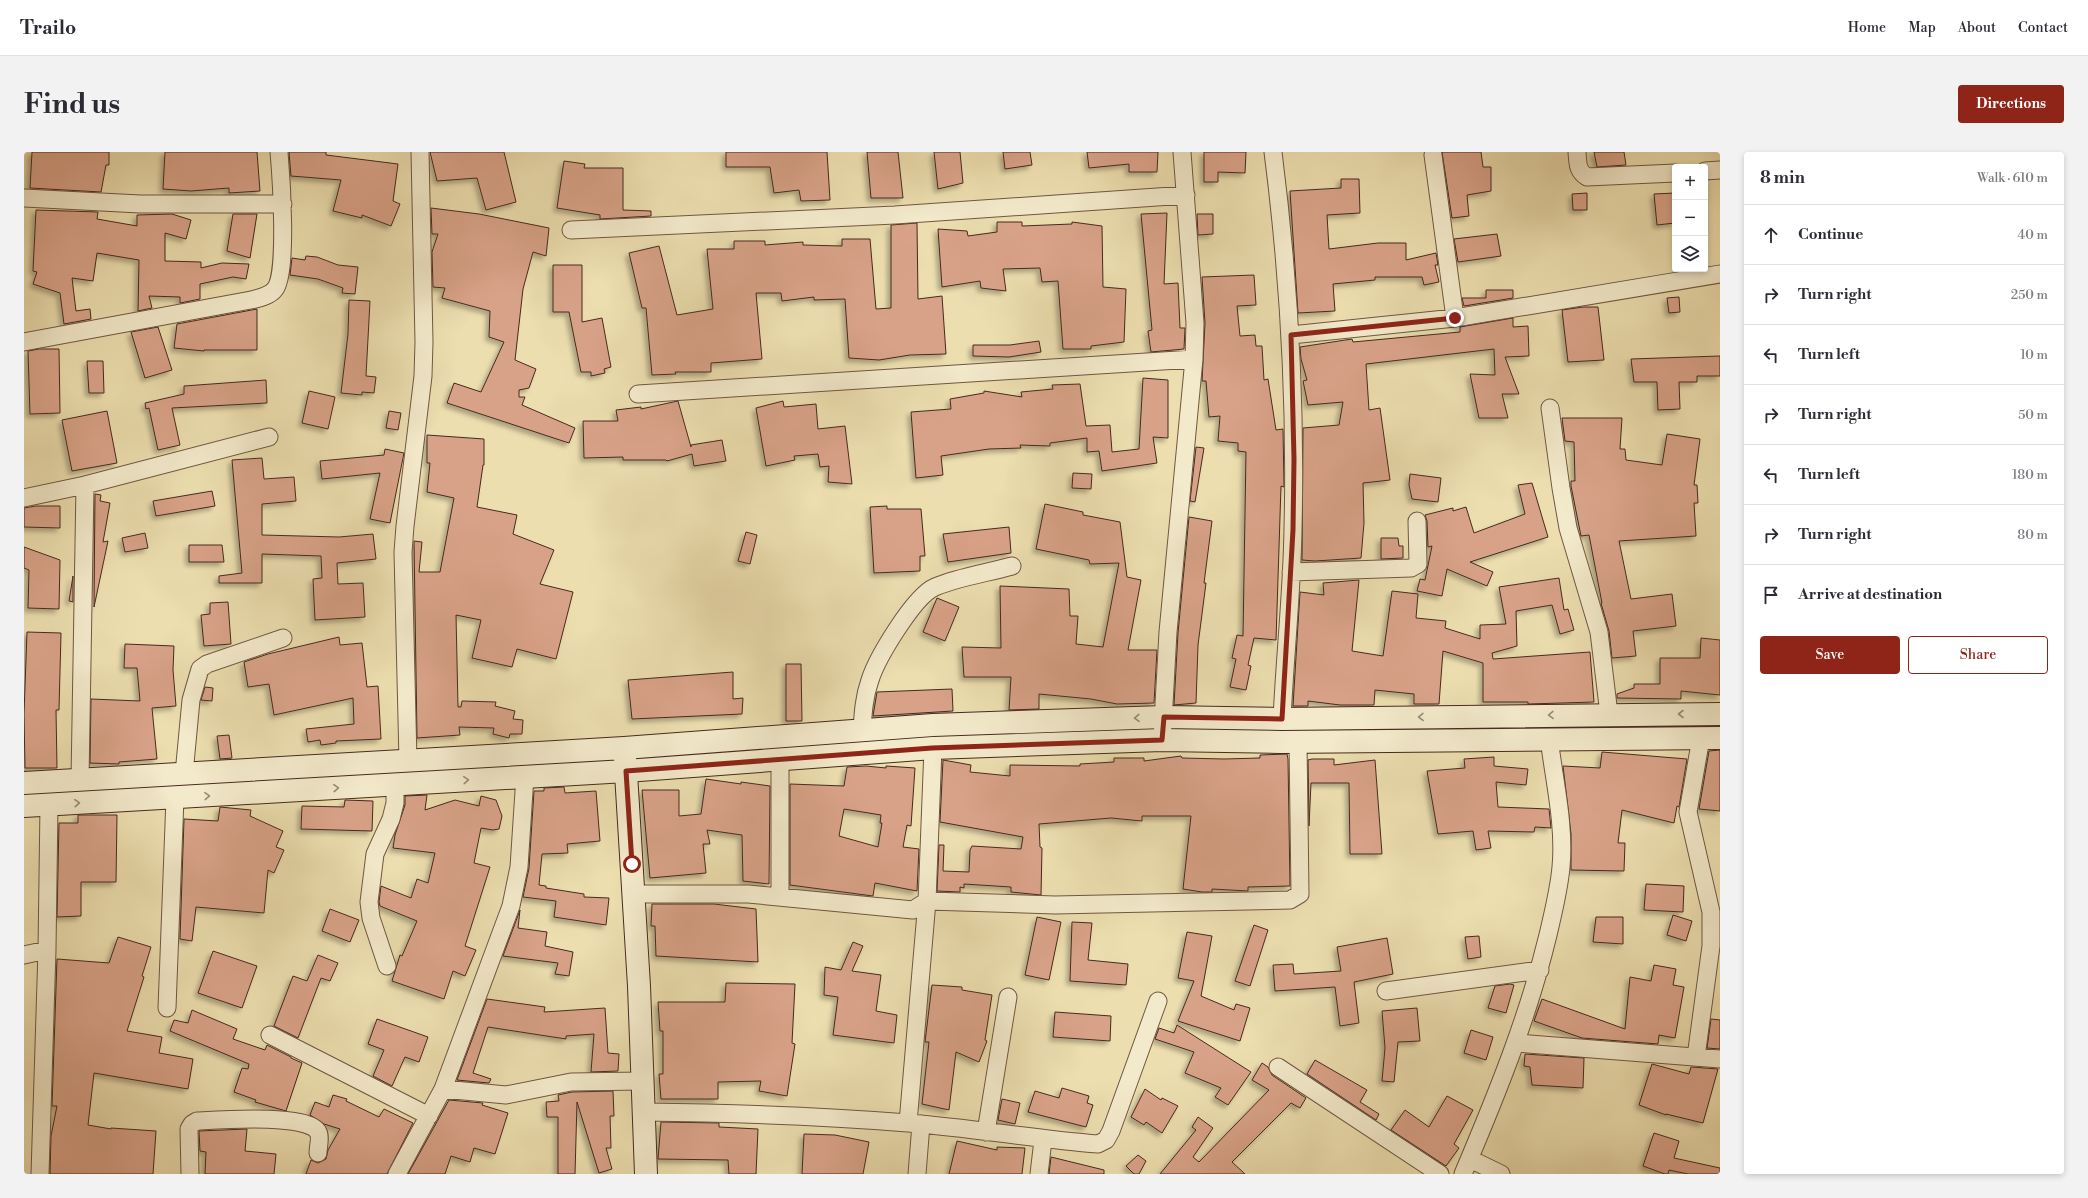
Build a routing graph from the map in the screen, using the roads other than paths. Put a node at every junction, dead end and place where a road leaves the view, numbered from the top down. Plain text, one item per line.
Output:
1 (279, 152) edge
2 (420, 152) edge
3 (1182, 152) edge
4 (1273, 152) edge
5 (1577, 152) edge
6 (1433, 154) dead end
7 (1720, 170) edge
8 (1708, 171) edge
9 (1672, 173) edge
10 (1186, 195) junction
11 (24, 198) edge
12 (283, 204) junction
13 (571, 230) dead end
14 (1720, 274) edge
15 (1455, 318) junction
16 (1291, 335) junction
17 (24, 342) edge
18 (1194, 359) junction
19 (638, 394) dead end
20 (1550, 408) dead end
21 (269, 437) dead end
22 (85, 485) junction
23 (24, 498) edge
24 (1417, 521) dead end
25 (1012, 566) dead end
26 (1291, 572) junction
27 (283, 638) dead end
28 (1609, 714) junction
29 (1720, 714) edge
30 (1164, 717) junction
31 (1282, 719) junction
32 (862, 731) junction
33 (1549, 738) junction
34 (1710, 738) edge
35 (1162, 740) junction
36 (1298, 742) junction
37 (624, 748) junction
38 (932, 748) junction
39 (780, 760) junction
40 (408, 761) junction
41 (626, 771) junction
42 (184, 774) junction
43 (525, 776) junction
44 (80, 780) junction
45 (24, 783) edge
46 (395, 785) junction
47 (175, 798) junction
48 (49, 805) junction
49 (24, 806) edge
50 (633, 894) junction
51 (780, 896) junction
52 (927, 901) junction
53 (47, 950) junction
54 (24, 954) edge
55 (387, 966) dead end
56 (1540, 970) junction
57 (1386, 991) dead end
58 (1008, 998) dead end
59 (1158, 1001) dead end
60 (167, 1008) dead end
61 (270, 1035) dead end
62 (1516, 1043) junction
63 (1696, 1057) junction
64 (1720, 1059) edge
65 (1278, 1067) dead end
66 (643, 1081) junction
67 (443, 1089) junction
68 (644, 1112) junction
69 (429, 1116) junction
70 (915, 1124) junction
71 (986, 1132) junction
72 (1043, 1140) junction
73 (318, 1153) dead end
74 (1466, 1166) edge
75 (40, 1174) edge
76 (190, 1174) edge
77 (397, 1174) edge
78 (646, 1174) edge
79 (918, 1174) edge
80 (1039, 1174) edge
81 (1440, 1174) edge
82 (1501, 1174) edge

1 - 12 street
2 - 40 street
3 - 10 street
4 - 16 street
5 - 9 street
6 - 15 street
7 - 8 street
10 - 13 street
10 - 18 street
11 - 12 street
12 - 17 street
14 - 15 street
15 - 16 street
16 - 26 street
18 - 19 street
18 - 30 street
20 - 28 street
21 - 22 street
22 - 23 street
22 - 44 street
24 - 26 street
25 - 32 street
26 - 31 street
27 - 42 street
29 -> 28 main road
28 -> 31 main road
30 - 31 main road
30 -> 32 main road
30 - 35 street
32 - 37 main road
33 - 34 main road
33 - 36 main road
33 - 56 street
34 - 63 street
35 - 36 main road
35 - 38 main road
36 - 52 street
37 - 40 main road
37 - 41 main road
38 - 39 main road
38 - 52 street
39 - 41 main road
39 - 51 street
40 - 42 main road
41 - 43 main road
41 - 50 main road
42 - 44 main road
46 -> 43 main road
43 - 67 street
44 - 45 main road
47 -> 46 main road
46 - 55 street
48 -> 47 main road
47 - 60 street
48 - 49 main road
48 - 53 street
50 - 51 street
50 - 66 main road
51 - 52 street
52 - 70 street
53 - 54 street
53 - 75 street
56 - 57 street
56 - 62 street
58 - 71 street
59 - 72 street
61 - 69 street
62 - 63 street
62 - 74 street
63 - 64 street
65 - 81 street
66 - 67 street
66 - 68 main road
67 - 69 street
68 - 70 street
68 - 78 main road
69 - 77 street
70 - 71 street
70 - 79 street
71 - 72 street
72 - 80 street
73 - 76 street
74 - 82 street

